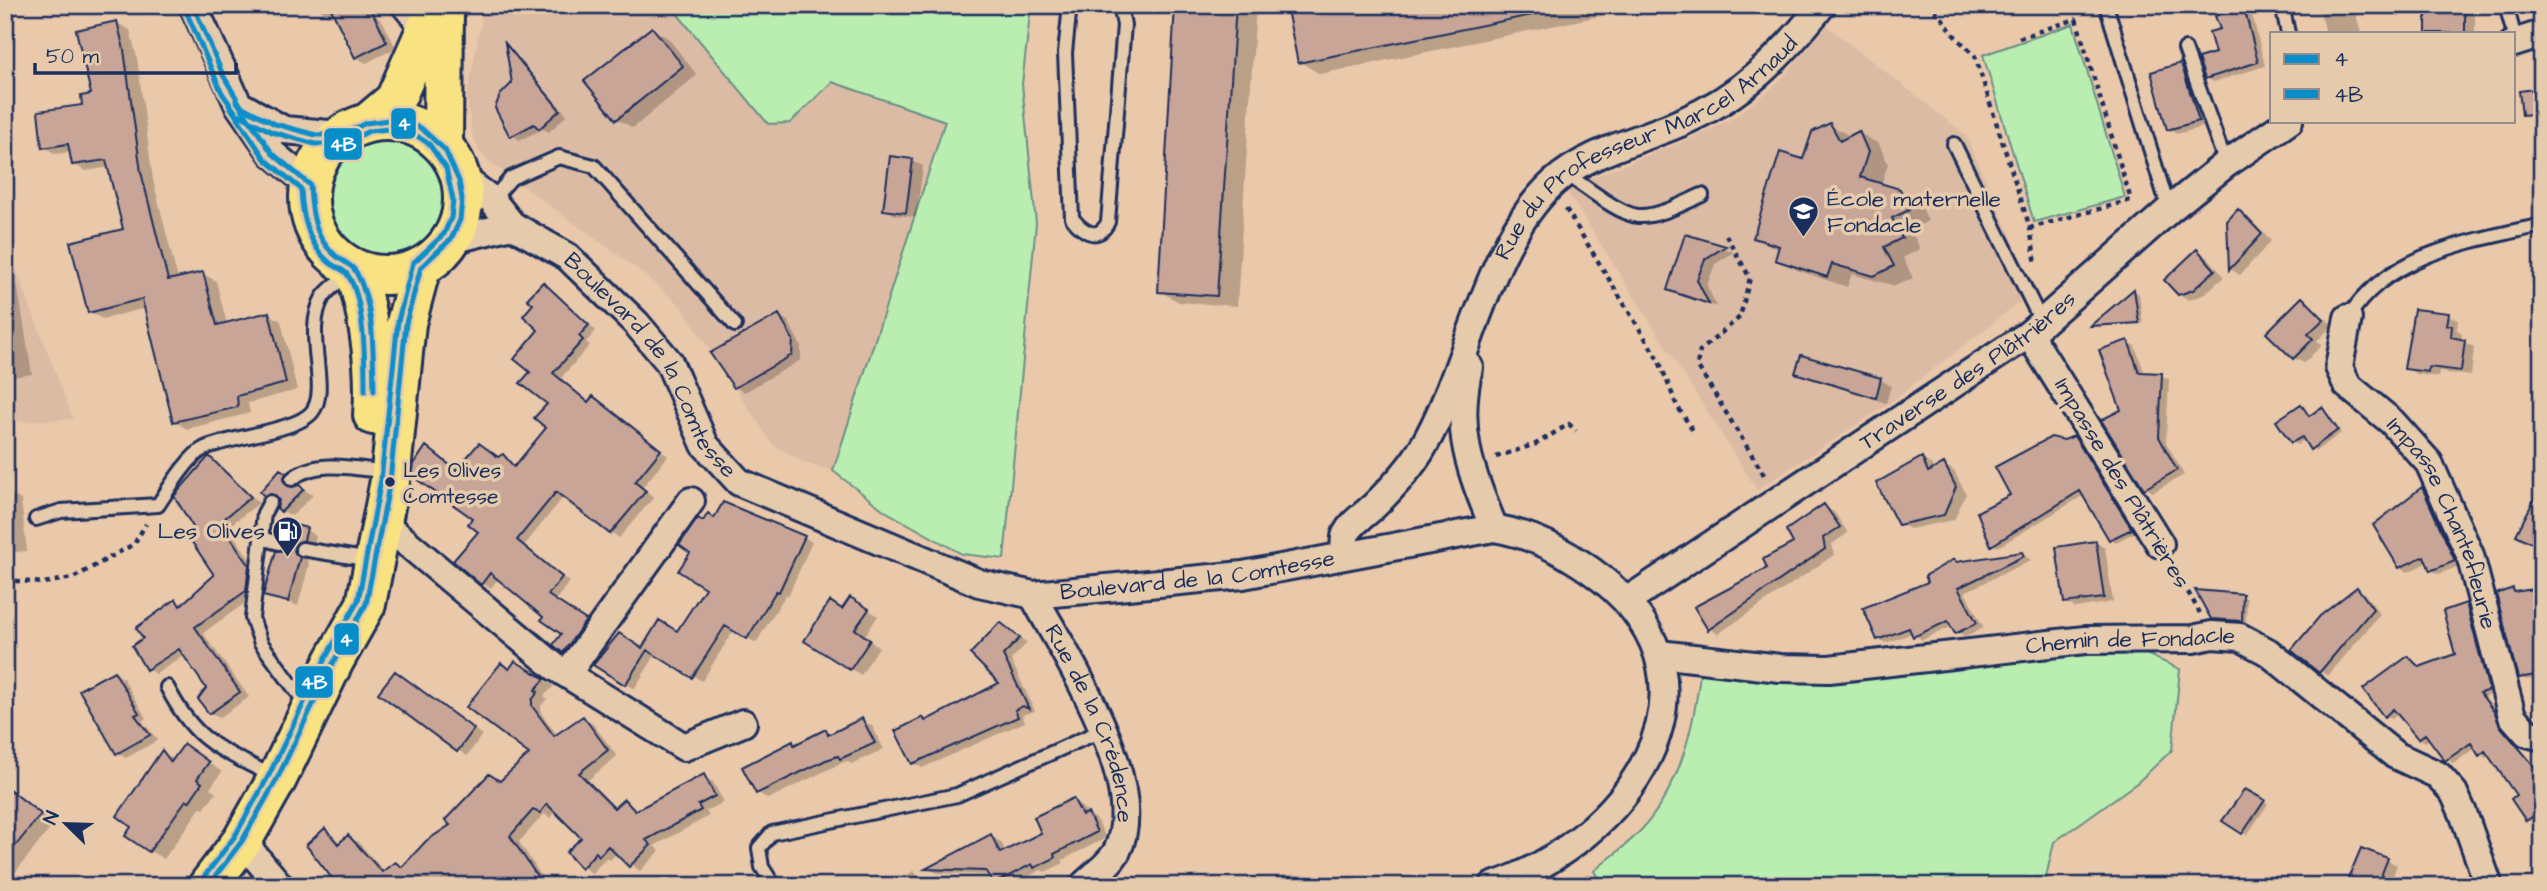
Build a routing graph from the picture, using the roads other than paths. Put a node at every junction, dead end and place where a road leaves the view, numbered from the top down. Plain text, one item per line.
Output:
1 (193, 5) edge
2 (1070, 5) edge
3 (1120, 5) edge
4 (1822, 5) edge
5 (2106, 5) edge
6 (2281, 5) edge
7 (2506, 5) edge
8 (428, 12) edge
9 (2288, 32) edge
10 (2512, 32) edge
11 (2542, 34) edge
12 (2516, 43) edge
13 (2185, 49) dead end
14 (238, 104) junction
15 (2288, 122) edge
16 (355, 129) junction
17 (443, 144) junction
18 (1954, 144) dead end
19 (2226, 164) junction
20 (1570, 176) junction
21 (461, 177) junction
22 (310, 185) junction
23 (1702, 195) dead end
24 (492, 200) junction
25 (2169, 210) junction
26 (512, 225) junction
27 (2542, 225) edge
28 (452, 240) junction
29 (421, 267) junction
30 (355, 269) junction
31 (1485, 302) junction
32 (2348, 318) joint
33 (2041, 324) junction
34 (735, 325) dead end
35 (379, 471) junction
36 (292, 479) dead end
37 (691, 501) dead end
38 (270, 502) dead end
39 (36, 519) dead end
40 (382, 522) junction
41 (1494, 528) junction
42 (261, 538) junction
43 (279, 543) dead end
44 (2160, 544) road end
45 (302, 549) dead end
46 (1346, 555) junction
47 (362, 558) junction
48 (1033, 595) junction
49 (1628, 600) junction
50 (1659, 654) junction
51 (567, 674) junction
52 (167, 687) dead end
53 (311, 710) junction
54 (743, 723) dead end
55 (1105, 729) junction
56 (2542, 737) edge
57 (277, 779) junction
58 (242, 841) junction
59 (208, 886) edge
60 (280, 886) edge
61 (774, 886) edge
62 (1083, 886) edge
63 (1493, 886) edge
64 (2489, 886) edge

1 - 14 street
2 - 3 lane
4 - 20 street, Rue du Professeur Marcel Arnaud
5 - 25 lane
6 - 9 lane
7 - 10 lane
8 - 16 main road
8 - 17 main road
11 - 12 street
13 - 19 lane
14 - 16 street
14 - 22 street
15 - 19 street, Traverse des Plâtrières
16 - 17 main road
16 - 22 main road
17 - 21 main road
18 - 33 lane
19 - 25 street, Traverse des Plâtrières
20 - 23 lane
20 - 31 street, Rue du Professeur Marcel Arnaud
21 - 24 street, Boulevard de la Comtesse
21 - 28 main road
22 - 30 main road
24 - 26 street, Boulevard de la Comtesse
24 - 34 lane
25 - 33 street, Traverse des Plâtrières
26 - 28 street
26 - 48 street, Boulevard de la Comtesse
27 - 32 lane
28 - 29 main road
29 - 30 main road
29 - 35 main road
30 - 35 main road
30 - 39 lane
31 - 41 street, Rue du Professeur Marcel Arnaud
31 - 46 street, Rue du Professeur Marcel Arnaud
32 - 56 street, Impasse Chantefleurie
33 - 44 street, Impasse des Plâtrières
33 - 49 street, Traverse des Plâtrières
35 - 36 lane
35 - 40 main road
35 - 47 main road
37 - 51 street
38 - 42 lane
40 - 47 main road
40 - 51 street
41 - 46 street, Boulevard de la Comtesse
41 - 49 street, Boulevard de la Comtesse
42 - 43 lane
42 - 53 lane
45 - 47 lane
46 - 48 street, Boulevard de la Comtesse
47 - 53 main road
48 - 55 street, Rue de la Crédence
49 - 50 street, Boulevard de la Comtesse
50 - 63 street, Boulevard de la Comtesse
50 - 64 street, Chemin de Fondacle
51 - 54 street
52 - 57 lane
53 - 57 main road
55 - 61 lane
55 - 62 street, Rue de la Crédence
57 - 58 main road
58 - 59 main road
58 - 60 street

